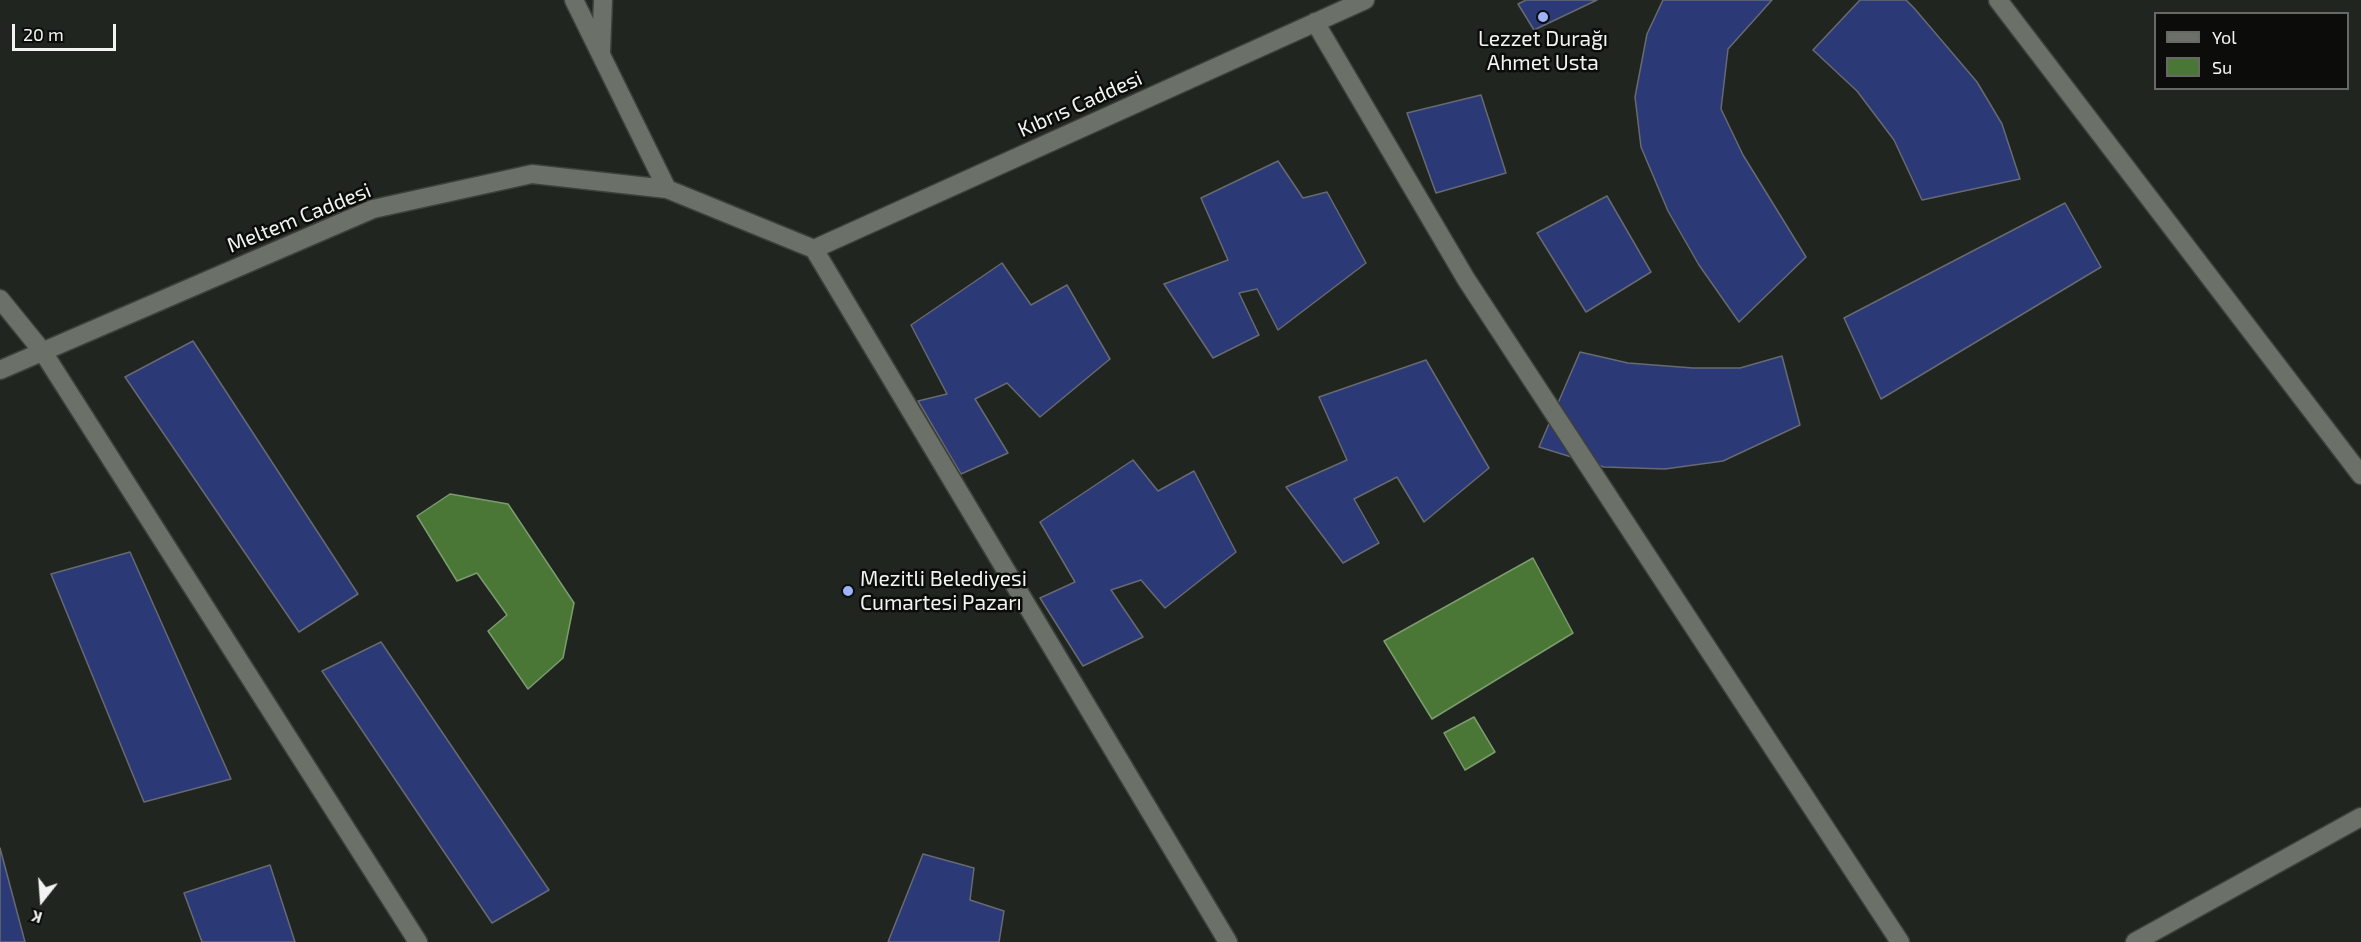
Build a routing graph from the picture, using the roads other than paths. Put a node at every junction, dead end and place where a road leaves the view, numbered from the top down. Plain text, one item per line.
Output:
1 (574, 0) edge
2 (603, 0) edge
3 (1365, 0) edge
4 (1998, 0) edge
5 (1316, 22) junction
6 (601, 54) junction
7 (667, 189) junction
8 (814, 249) junction
9 (0, 299) edge
10 (43, 352) junction
11 (0, 370) edge
12 (2361, 474) edge
13 (2361, 817) edge
14 (418, 942) edge
15 (1228, 942) edge
16 (1900, 942) edge
17 (2134, 942) edge

1 - 6 street
2 - 6 street
3 - 5 street, Kıbrıs Caddesi
4 - 12 street
5 - 8 street, Kıbrıs Caddesi
5 - 16 street
6 - 7 street
7 - 8 street, Meltem Caddesi
7 - 10 street, Meltem Caddesi
8 - 15 street
9 - 10 street
10 - 11 street, Meltem Caddesi
10 - 14 street
13 - 17 street

